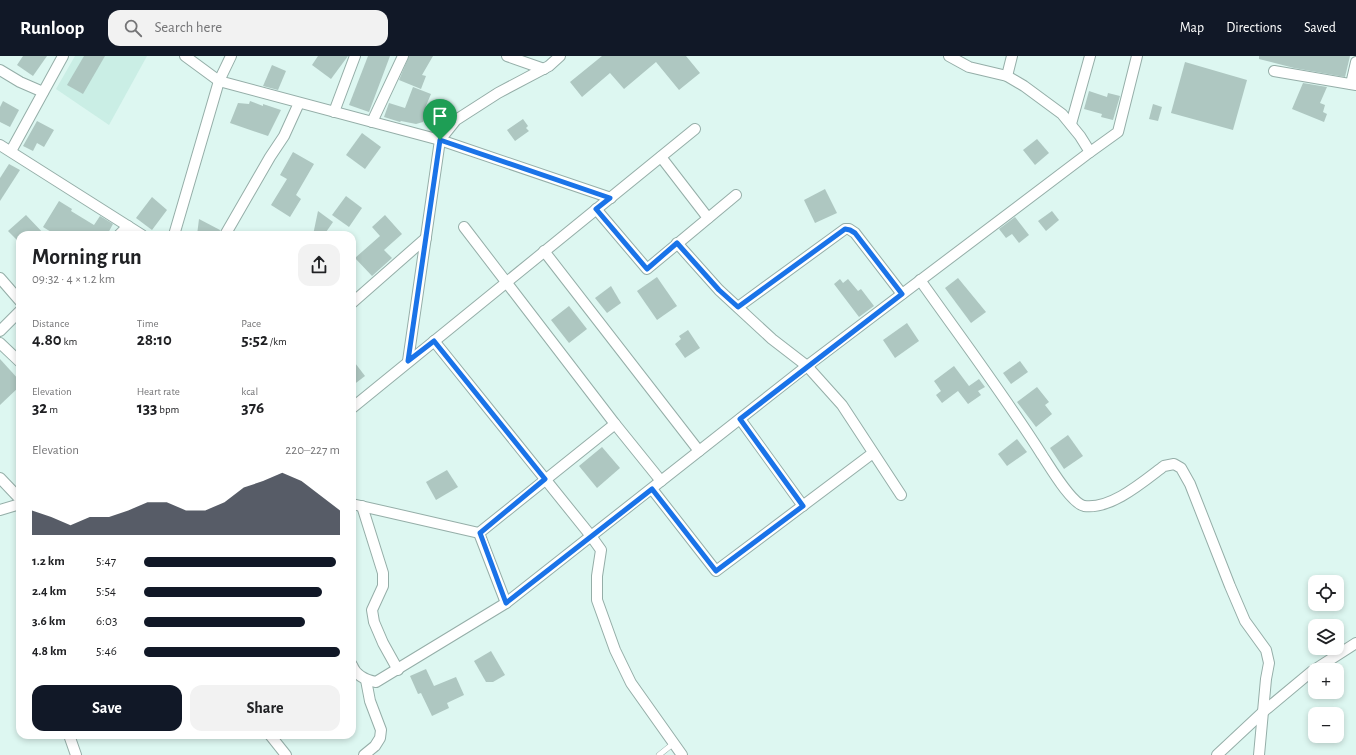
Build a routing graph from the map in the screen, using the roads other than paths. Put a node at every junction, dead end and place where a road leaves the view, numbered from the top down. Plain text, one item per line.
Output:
1 (63, 56) edge
2 (186, 56) edge
3 (231, 56) edge
4 (355, 56) edge
5 (403, 56) edge
6 (507, 56) edge
7 (560, 56) edge
8 (949, 56) edge
9 (1012, 56) edge
10 (1090, 56) edge
11 (1137, 56) edge
12 (1356, 62) edge
13 (544, 69) junction
14 (0, 70) edge
15 (1274, 71) dead end
16 (1007, 76) junction
17 (219, 81) junction
18 (1353, 84) edge
19 (43, 92) junction
20 (299, 103) junction
21 (334, 112) junction
22 (372, 122) junction
23 (1071, 124) junction
24 (695, 129) dead end
25 (440, 140) junction
26 (0, 144) edge
27 (11, 151) junction
28 (1090, 152) junction
29 (661, 157) junction
30 (736, 195) dead end
31 (610, 198) junction
32 (596, 209) junction
33 (708, 218) junction
34 (128, 226) junction
35 (464, 227) dead end
36 (123, 231) edge
37 (136, 231) edge
38 (175, 231) edge
39 (227, 231) edge
40 (426, 238) junction
41 (677, 243) junction
42 (544, 252) junction
43 (0, 278) edge
44 (920, 280) junction
45 (506, 282) junction
46 (902, 294) junction
47 (16, 296) edge
48 (356, 299) edge
49 (738, 307) junction
50 (16, 315) edge
51 (0, 331) edge
52 (434, 341) junction
53 (0, 343) edge
54 (16, 358) edge
55 (408, 361) junction
56 (807, 366) junction
57 (356, 405) edge
58 (740, 419) junction
59 (615, 424) junction
60 (699, 452) junction
61 (873, 453) junction
62 (0, 478) edge
63 (545, 479) junction
64 (661, 481) junction
65 (652, 489) junction
66 (16, 495) edge
67 (901, 495) dead end
68 (16, 505) edge
69 (357, 505) edge
70 (803, 506) junction
71 (0, 510) edge
72 (480, 533) junction
73 (591, 536) junction
74 (506, 603) junction
75 (1356, 643) edge
76 (398, 670) junction
77 (356, 672) edge
78 (366, 680) junction
79 (1263, 712) junction
80 (70, 739) edge
81 (273, 739) edge
82 (674, 743) junction
83 (76, 755) edge
84 (286, 755) edge
85 (364, 755) edge
86 (660, 755) edge
87 (682, 755) edge
88 (1217, 755) edge
89 (1259, 755) edge

1 - 19 street
2 - 17 street
3 - 17 street
4 - 21 street
5 - 22 street
6 - 13 street
7 - 13 street
8 - 16 street
9 - 16 street
10 - 23 street
11 - 28 street
12 - 18 street
13 - 25 street
14 - 19 street
15 - 18 street
16 - 23 street
17 - 20 street
17 - 38 street
19 - 27 street
20 - 21 street
20 - 39 street
21 - 22 street
22 - 25 street
23 - 28 street
24 - 29 street
25 - 31 street
25 - 40 street
26 - 27 street
27 - 34 street
28 - 44 street
29 - 31 street
29 - 33 street
30 - 33 street
31 - 32 street
32 - 41 street
32 - 42 street
33 - 41 street
34 - 36 street
34 - 37 street
35 - 45 street
40 - 48 street
40 - 55 street
41 - 49 street
42 - 45 street
42 - 60 street
43 - 47 street
44 - 46 street
44 - 79 street
45 - 52 street
45 - 59 street
46 - 49 street
46 - 56 street
49 - 56 street
50 - 51 street
52 - 55 street
52 - 63 street
53 - 54 street
55 - 57 street
56 - 58 street
56 - 61 street
58 - 60 street
58 - 70 street
59 - 63 street
59 - 64 street
60 - 64 street
61 - 67 street
61 - 70 street
62 - 66 street
63 - 72 street
63 - 73 street
64 - 65 street
65 - 70 street
65 - 73 street
68 - 71 street
69 - 72 street
69 - 76 street
72 - 74 street
73 - 74 street
73 - 82 street
74 - 76 street
75 - 79 street
76 - 78 street
77 - 78 street
78 - 85 street
79 - 88 street
79 - 89 street
80 - 83 street
81 - 84 street
82 - 86 lane
82 - 87 street

